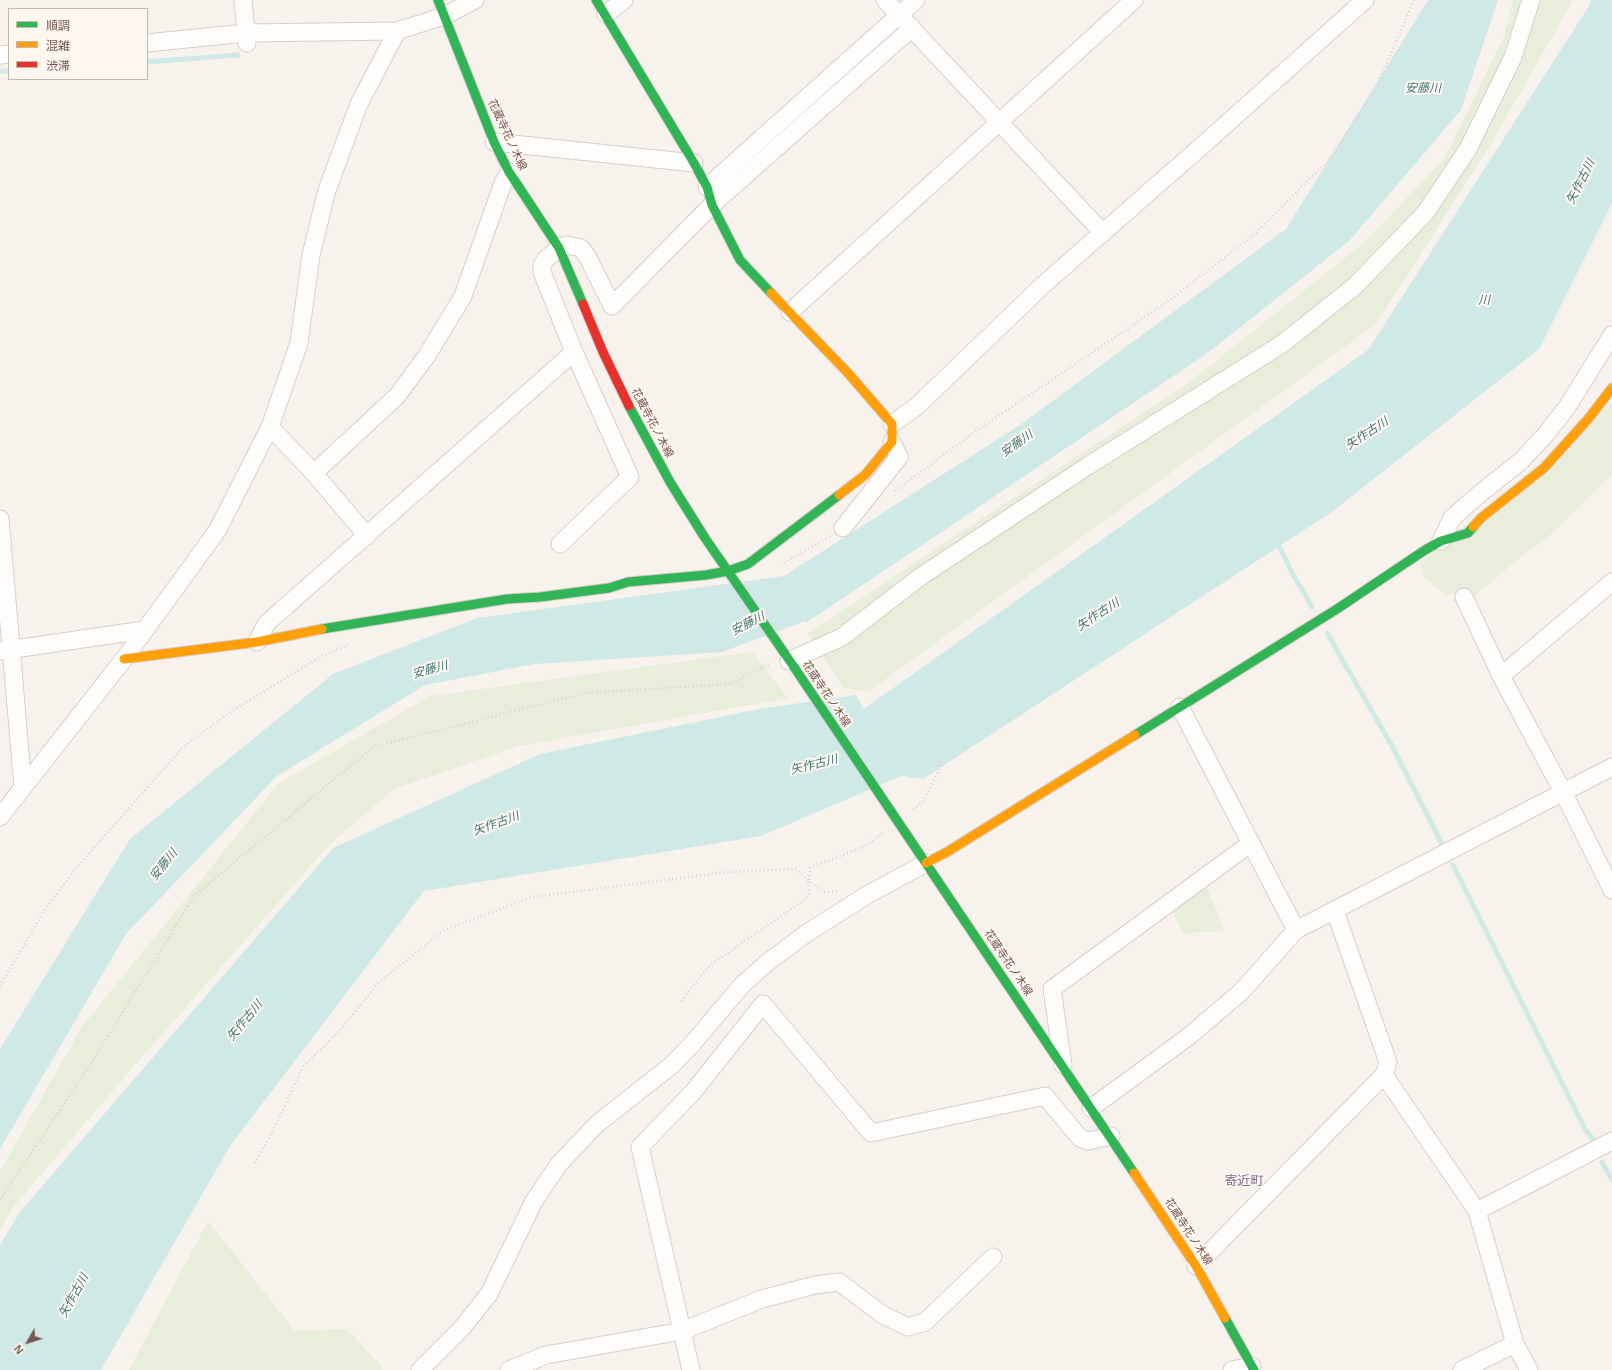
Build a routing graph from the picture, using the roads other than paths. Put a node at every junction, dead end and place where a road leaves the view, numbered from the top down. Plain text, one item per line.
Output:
1 (243, 0) edge
2 (438, 0) edge
3 (475, 0) edge
4 (596, 0) edge
5 (624, 0) edge
6 (885, 0) edge
7 (916, 0) edge
8 (1134, 0) edge
9 (1365, 0) edge
10 (1531, 0) edge
11 (606, 14) junction
12 (900, 15) junction
13 (444, 16) junction
14 (912, 28) junction
15 (397, 31) junction
16 (246, 38) junction
17 (148, 43) edge
18 (1000, 121) junction
19 (494, 142) junction
20 (694, 163) junction
21 (509, 172) junction
22 (707, 187) junction
23 (712, 205) junction
24 (1103, 233) junction
25 (559, 248) junction
26 (790, 312) junction
27 (1612, 335) edge
28 (574, 352) junction
29 (1612, 388) edge
30 (892, 424) junction
31 (270, 427) junction
32 (892, 442) junction
33 (314, 473) junction
34 (0, 519) edge
35 (844, 528) road end
36 (367, 536) junction
37 (1441, 541) junction
38 (560, 544) dead end
39 (728, 571) junction
40 (1612, 582) edge
41 (1464, 597) dead end
42 (144, 630) junction
43 (257, 642) junction
44 (6, 650) edge
45 (124, 659) junction
46 (790, 661) junction
47 (1501, 676) junction
48 (1180, 707) junction
49 (1612, 767) edge
50 (23, 787) junction
51 (1563, 792) junction
52 (0, 817) edge
53 (1251, 843) junction
54 (924, 859) junction
55 (1612, 890) edge
56 (1335, 911) junction
57 (1296, 930) junction
58 (1063, 1065) junction
59 (1384, 1075) junction
60 (1091, 1108) junction
61 (1111, 1136) junction
62 (1612, 1141) edge
63 (1477, 1211) junction
64 (993, 1257) dead end
65 (1196, 1266) junction
66 (682, 1332) junction
67 (1516, 1344) junction
68 (1253, 1368) edge
69 (420, 1370) edge
70 (509, 1370) edge
71 (691, 1370) edge
72 (1232, 1370) edge
73 (1462, 1370) edge
74 (1529, 1370) edge

1 - 16 street
2 - 13 street, 花蔵寺花ノ木線
3 - 13 street
4 - 11 street
5 - 11 street
6 - 12 street
7 - 12 street
8 - 18 street
9 - 24 street
10 - 46 street
11 - 20 street
12 - 14 street
12 - 22 street
13 - 15 street
13 - 19 street, 花蔵寺花ノ木線
14 - 18 street
14 - 23 street
15 - 16 street
15 - 31 street
16 - 17 street
18 - 24 street
18 - 26 street
19 - 20 street
19 - 21 street, 花蔵寺花ノ木線
20 - 22 street
21 - 25 street, 花蔵寺花ノ木線
21 - 33 street
22 - 23 street
23 - 25 street
23 - 26 street
24 - 30 street
25 - 28 street
25 - 39 street, 花蔵寺花ノ木線
26 - 30 street
27 - 37 street
28 - 36 street
28 - 38 street
29 - 37 street
30 - 32 street
31 - 33 street
31 - 42 street
32 - 35 street
32 - 39 street
33 - 36 street
34 - 44 street
36 - 43 street
37 - 48 street
39 - 43 street
39 - 46 street, 花蔵寺花ノ木線
40 - 47 street
41 - 47 street
42 - 44 street
42 - 45 street
43 - 45 street
44 - 50 street
45 - 50 street
46 - 54 street, 花蔵寺花ノ木線, bridge
47 - 51 street
48 - 53 street
48 - 54 street
49 - 51 street
50 - 52 street
51 - 55 street
51 - 56 street
53 - 57 street
53 - 58 street
54 - 58 street, 花蔵寺花ノ木線
54 - 69 street
56 - 57 street
56 - 59 street
57 - 60 street
58 - 60 street, 花蔵寺花ノ木線
59 - 63 street
59 - 65 street
60 - 61 street, 花蔵寺花ノ木線
61 - 65 street, 花蔵寺花ノ木線
61 - 66 street
62 - 63 street
63 - 67 street
64 - 66 street
65 - 68 street, 花蔵寺花ノ木線
66 - 70 street
66 - 71 street
67 - 73 street
67 - 74 street
68 - 72 street

